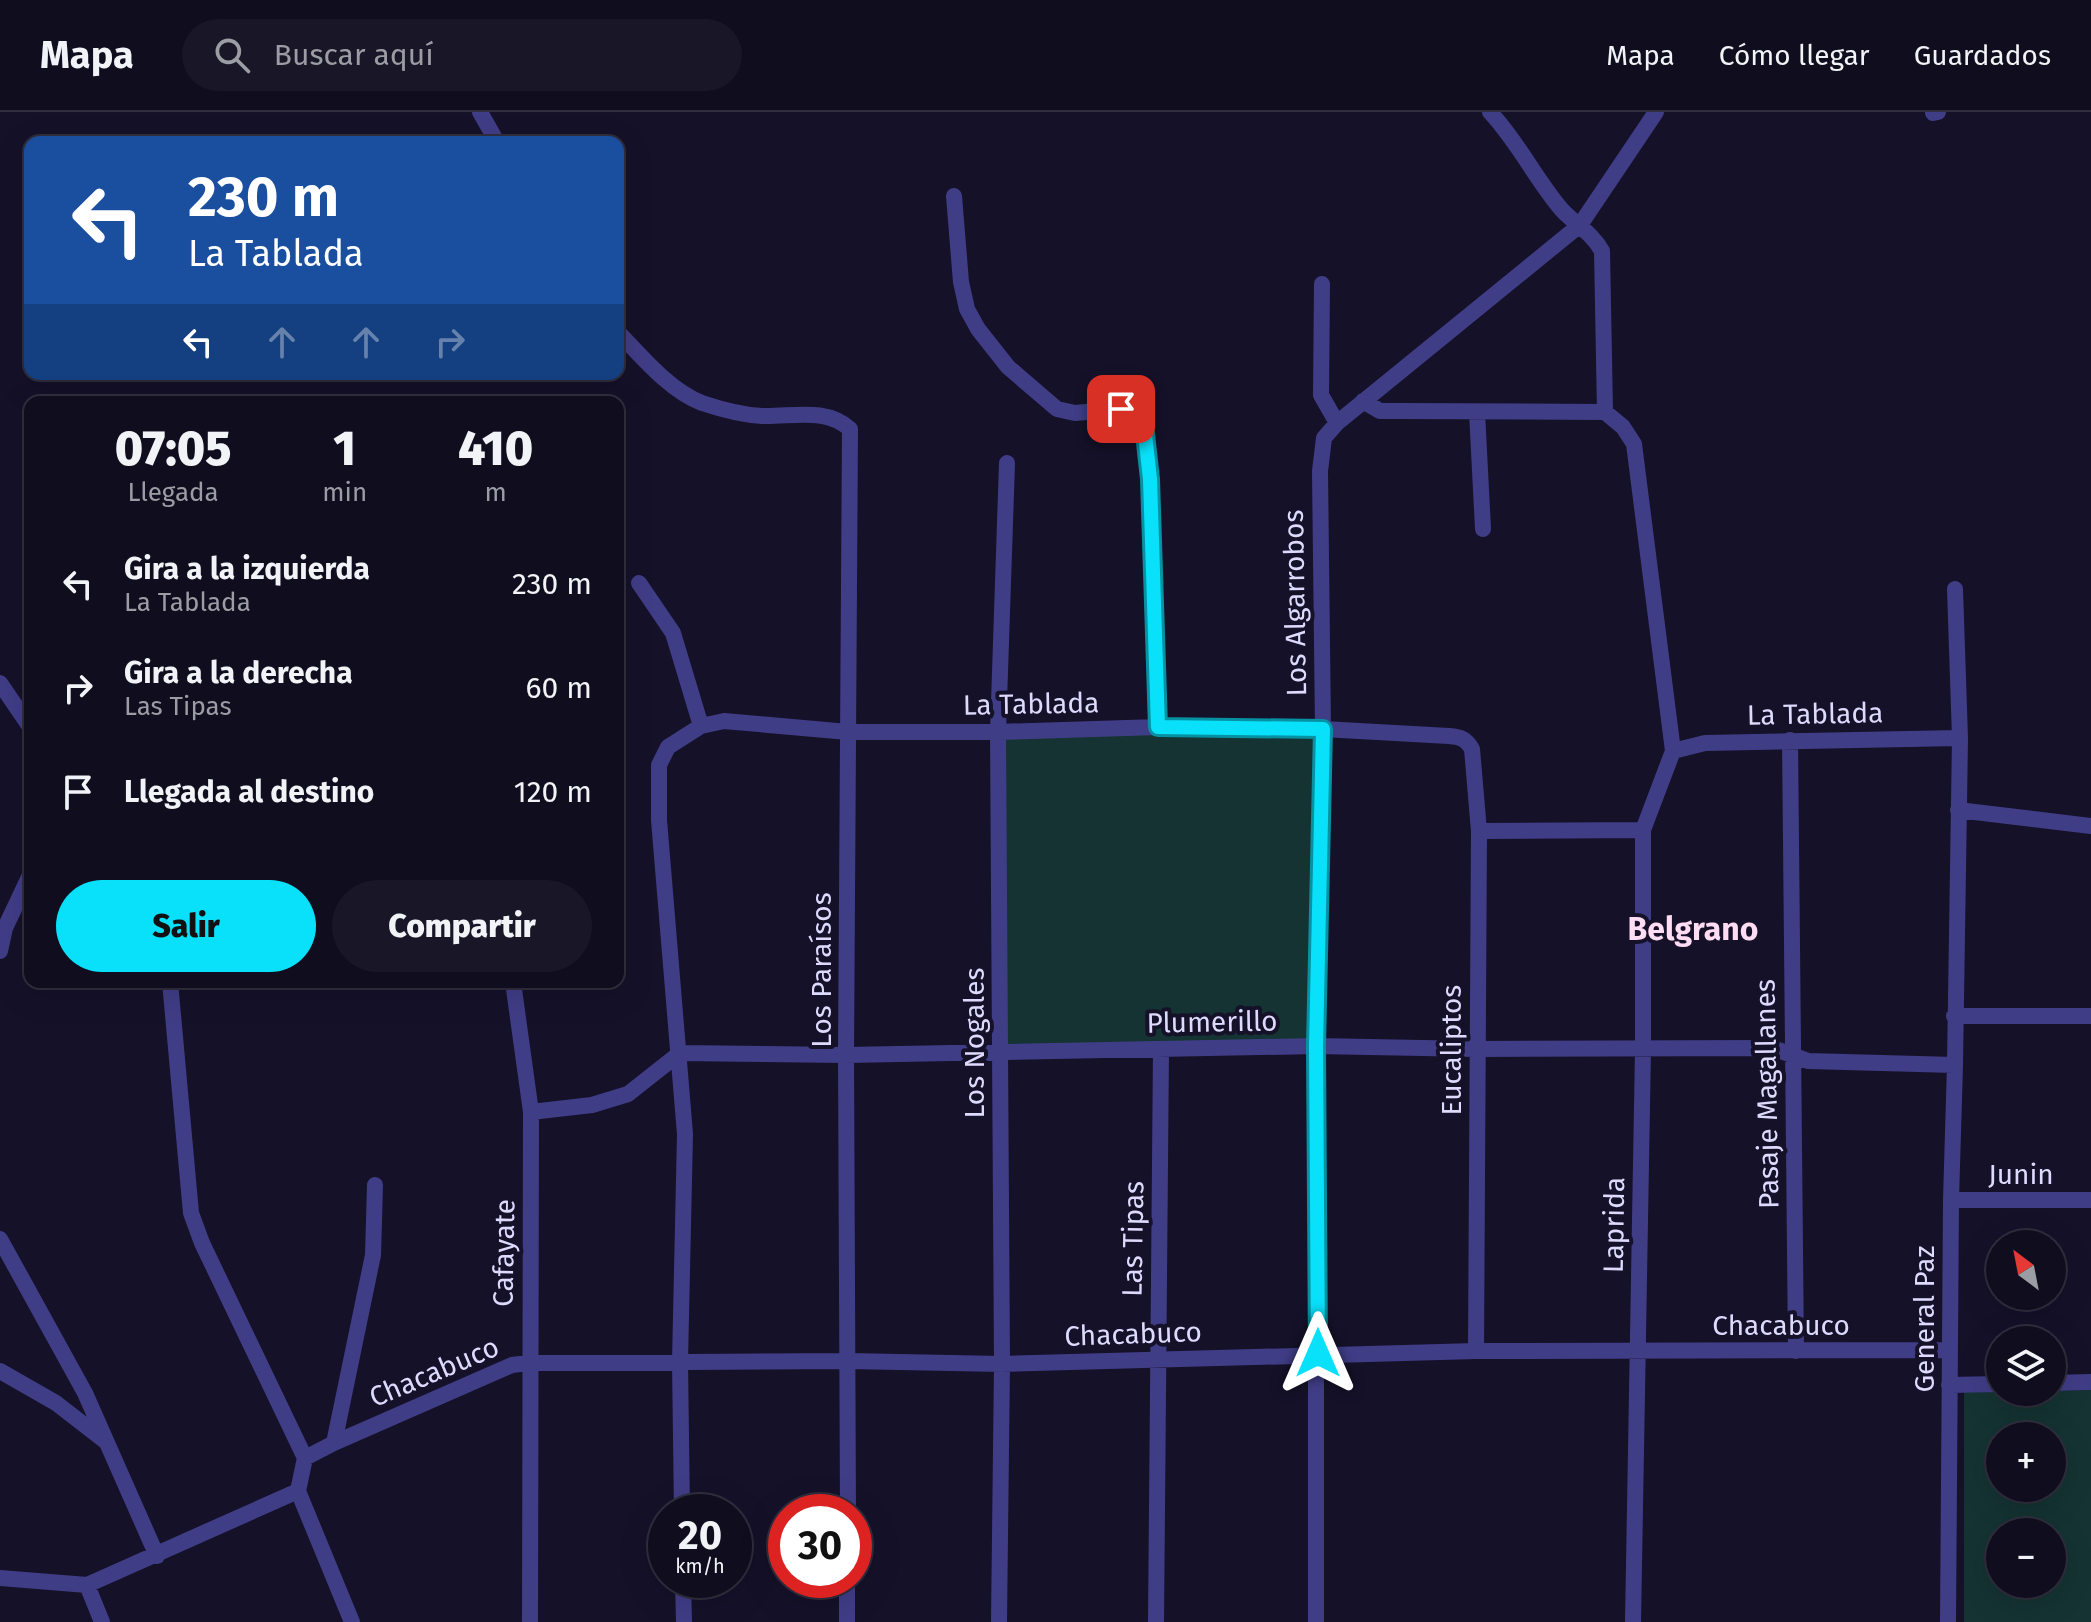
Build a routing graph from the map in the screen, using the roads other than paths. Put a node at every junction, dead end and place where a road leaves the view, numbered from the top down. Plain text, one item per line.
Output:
1 (480, 112) edge
2 (1490, 112) edge
3 (1656, 112) edge
4 (494, 136) edge
5 (954, 196) dead end
6 (1580, 225) junction
7 (1322, 284) dead end
8 (624, 338) edge
9 (1363, 401) junction
10 (1477, 412) junction
11 (1605, 412) junction
12 (1337, 423) junction
13 (1007, 463) dead end
14 (1483, 529) dead end
15 (639, 583) dead end
16 (1955, 589) dead end
17 (0, 683) edge
18 (24, 718) edge
19 (701, 726) junction
20 (1158, 727) junction
21 (1323, 729) junction
22 (848, 732) junction
23 (998, 732) junction
24 (1960, 738) junction
25 (1790, 740) junction
26 (1472, 749) joint
27 (1673, 751) junction
28 (1958, 810) junction
29 (2091, 826) edge
30 (1643, 830) junction
31 (1479, 831) junction
32 (24, 888) edge
33 (0, 951) edge
34 (171, 988) edge
35 (514, 988) edge
36 (1954, 1016) junction
37 (2091, 1016) edge
38 (1316, 1046) junction
39 (1161, 1049) junction
40 (1476, 1049) junction
41 (1643, 1049) junction
42 (680, 1053) junction
43 (1000, 1053) junction
44 (846, 1055) junction
45 (1793, 1055) junction
46 (1955, 1065) junction
47 (531, 1112) junction
48 (375, 1185) dead end
49 (1951, 1200) junction
50 (2091, 1200) edge
51 (0, 1239) edge
52 (1949, 1350) junction
53 (1476, 1351) junction
54 (1637, 1351) junction
55 (1796, 1351) junction
56 (1318, 1353) junction
57 (1157, 1360) junction
58 (848, 1361) junction
59 (680, 1362) junction
60 (528, 1363) junction
61 (1002, 1364) junction
62 (0, 1371) edge
63 (2091, 1382) edge
64 (2066, 1383) edge
65 (1986, 1384) edge
66 (1949, 1385) junction
67 (106, 1442) junction
68 (334, 1443) junction
69 (305, 1458) junction
70 (298, 1491) junction
71 (682, 1494) edge
72 (848, 1494) edge
73 (157, 1556) junction
74 (0, 1578) edge
75 (87, 1585) junction
76 (683, 1598) edge
77 (847, 1598) edge
78 (102, 1622) edge
79 (352, 1622) edge
80 (530, 1622) edge
81 (684, 1622) edge
82 (847, 1622) edge
83 (999, 1622) edge
84 (1156, 1622) edge
85 (1316, 1622) edge
86 (1633, 1622) edge
87 (1948, 1622) edge

1 - 4 street
2 - 6 street
3 - 6 street, Los Algarrobos
5 - 20 street
6 - 9 street, Los Algarrobos
6 - 11 street
7 - 12 street
8 - 22 street, Los Paraísos
9 - 10 street
9 - 12 street, Los Algarrobos
10 - 11 street
10 - 14 street
11 - 27 street
12 - 21 street, Los Algarrobos
13 - 23 street, Los Nogales
15 - 19 street
16 - 24 street, General Paz
17 - 18 street
19 - 22 street, La Tablada
19 - 42 street, La Tablada
20 - 21 street, La Tablada
20 - 23 street, La Tablada
21 - 26 street, La Tablada
21 - 38 street, Los Algarrobos
22 - 23 street, La Tablada
22 - 44 street, Los Paraísos
23 - 43 street, Los Nogales
24 - 25 street, La Tablada
24 - 28 street, General Paz
25 - 27 street, La Tablada
25 - 45 street, Pasaje Magallanes
26 - 31 street, Eucaliptos
27 - 30 street
28 - 29 street
28 - 36 street, General Paz
30 - 31 street
30 - 41 street, Laprida
31 - 40 street, Eucaliptos
32 - 33 street
34 - 69 street
35 - 47 street, Cafayate
36 - 37 street
36 - 46 street, General Paz
38 - 39 street, Plumerillo
38 - 40 street, Plumerillo
38 - 56 street, Los Algarrobos
39 - 43 street, Plumerillo
39 - 57 street, Las Tipas
40 - 41 street, Plumerillo
40 - 53 street, Eucaliptos
41 - 45 street, Plumerillo
41 - 54 street, Laprida
42 - 44 street, Plumerillo
42 - 47 street
42 - 59 street, La Tablada
43 - 44 street, Plumerillo
43 - 61 street, Los Nogales
44 - 58 street, Los Paraísos
45 - 46 street, Plumerillo
45 - 55 street, Pasaje Magallanes
46 - 49 street, General Paz
47 - 60 street, Cafayate
48 - 68 street
49 - 50 street, Junin
49 - 52 street, General Paz
51 - 67 street
52 - 55 street, Chacabuco
52 - 66 street, General Paz
53 - 54 street, Chacabuco
53 - 56 street, Chacabuco
54 - 55 street, Chacabuco
54 - 86 street, Laprida
56 - 57 street, Chacabuco
56 - 85 street, Los Algarrobos
57 - 61 street, Chacabuco
57 - 84 street, Las Tipas
58 - 59 street, Chacabuco
58 - 61 street, Chacabuco
58 - 72 street, Los Paraísos
59 - 60 street, Chacabuco
59 - 71 street, La Tablada
60 - 68 street, Chacabuco
60 - 80 street, Cafayate
61 - 83 street, Los Nogales
62 - 67 street
63 - 64 street
65 - 66 street
66 - 87 street, General Paz
67 - 73 street
68 - 69 street, Chacabuco
69 - 70 street
70 - 73 street
70 - 79 street
73 - 75 street
74 - 75 street
75 - 78 street
76 - 81 street
77 - 82 street

